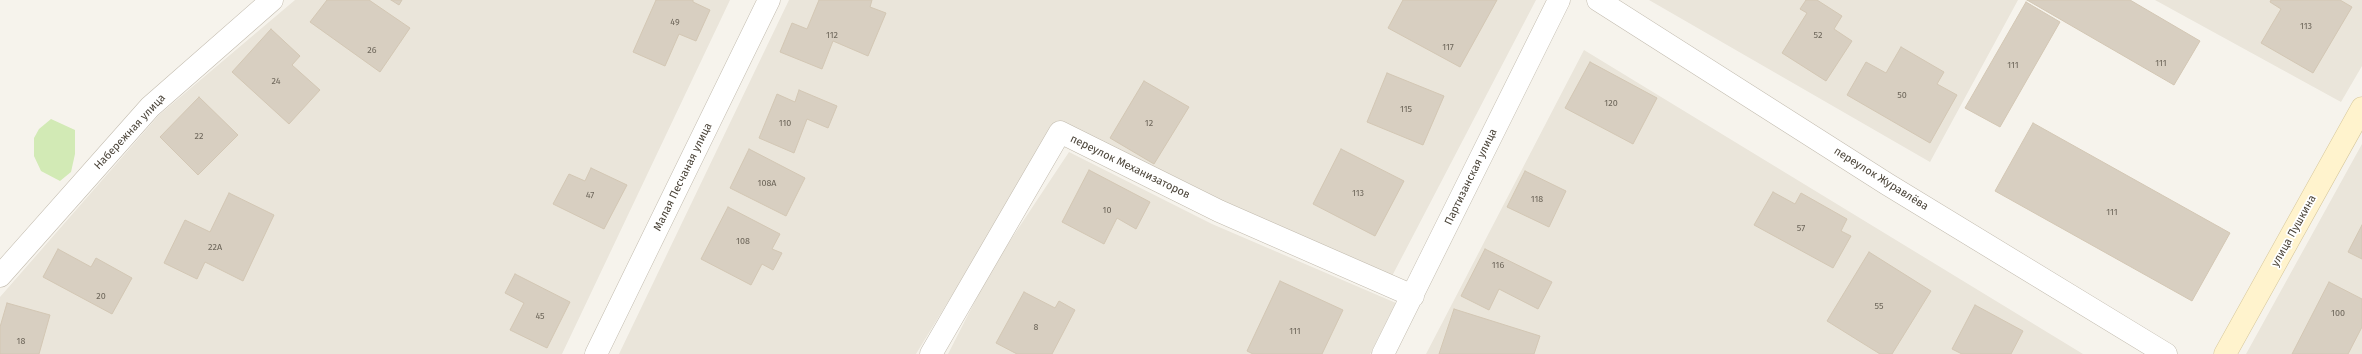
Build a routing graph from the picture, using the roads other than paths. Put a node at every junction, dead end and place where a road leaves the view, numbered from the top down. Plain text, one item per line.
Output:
1 (272, 0) edge
2 (769, 0) edge
3 (1559, 0) edge
4 (1598, 0) edge
5 (2362, 108) edge
6 (0, 276) edge
7 (1413, 296) junction
8 (596, 354) edge
9 (931, 354) edge
10 (1382, 354) edge
11 (2166, 354) edge
12 (2225, 354) edge

1 - 6 street, Набережная улица
2 - 8 street, Малая Песчаная улица
3 - 7 street, Партизанская улица
4 - 11 street, переулок Журавлёва
5 - 12 street, улица Пушкина
7 - 9 street, переулок Механизаторов
7 - 10 street, Партизанская улица

